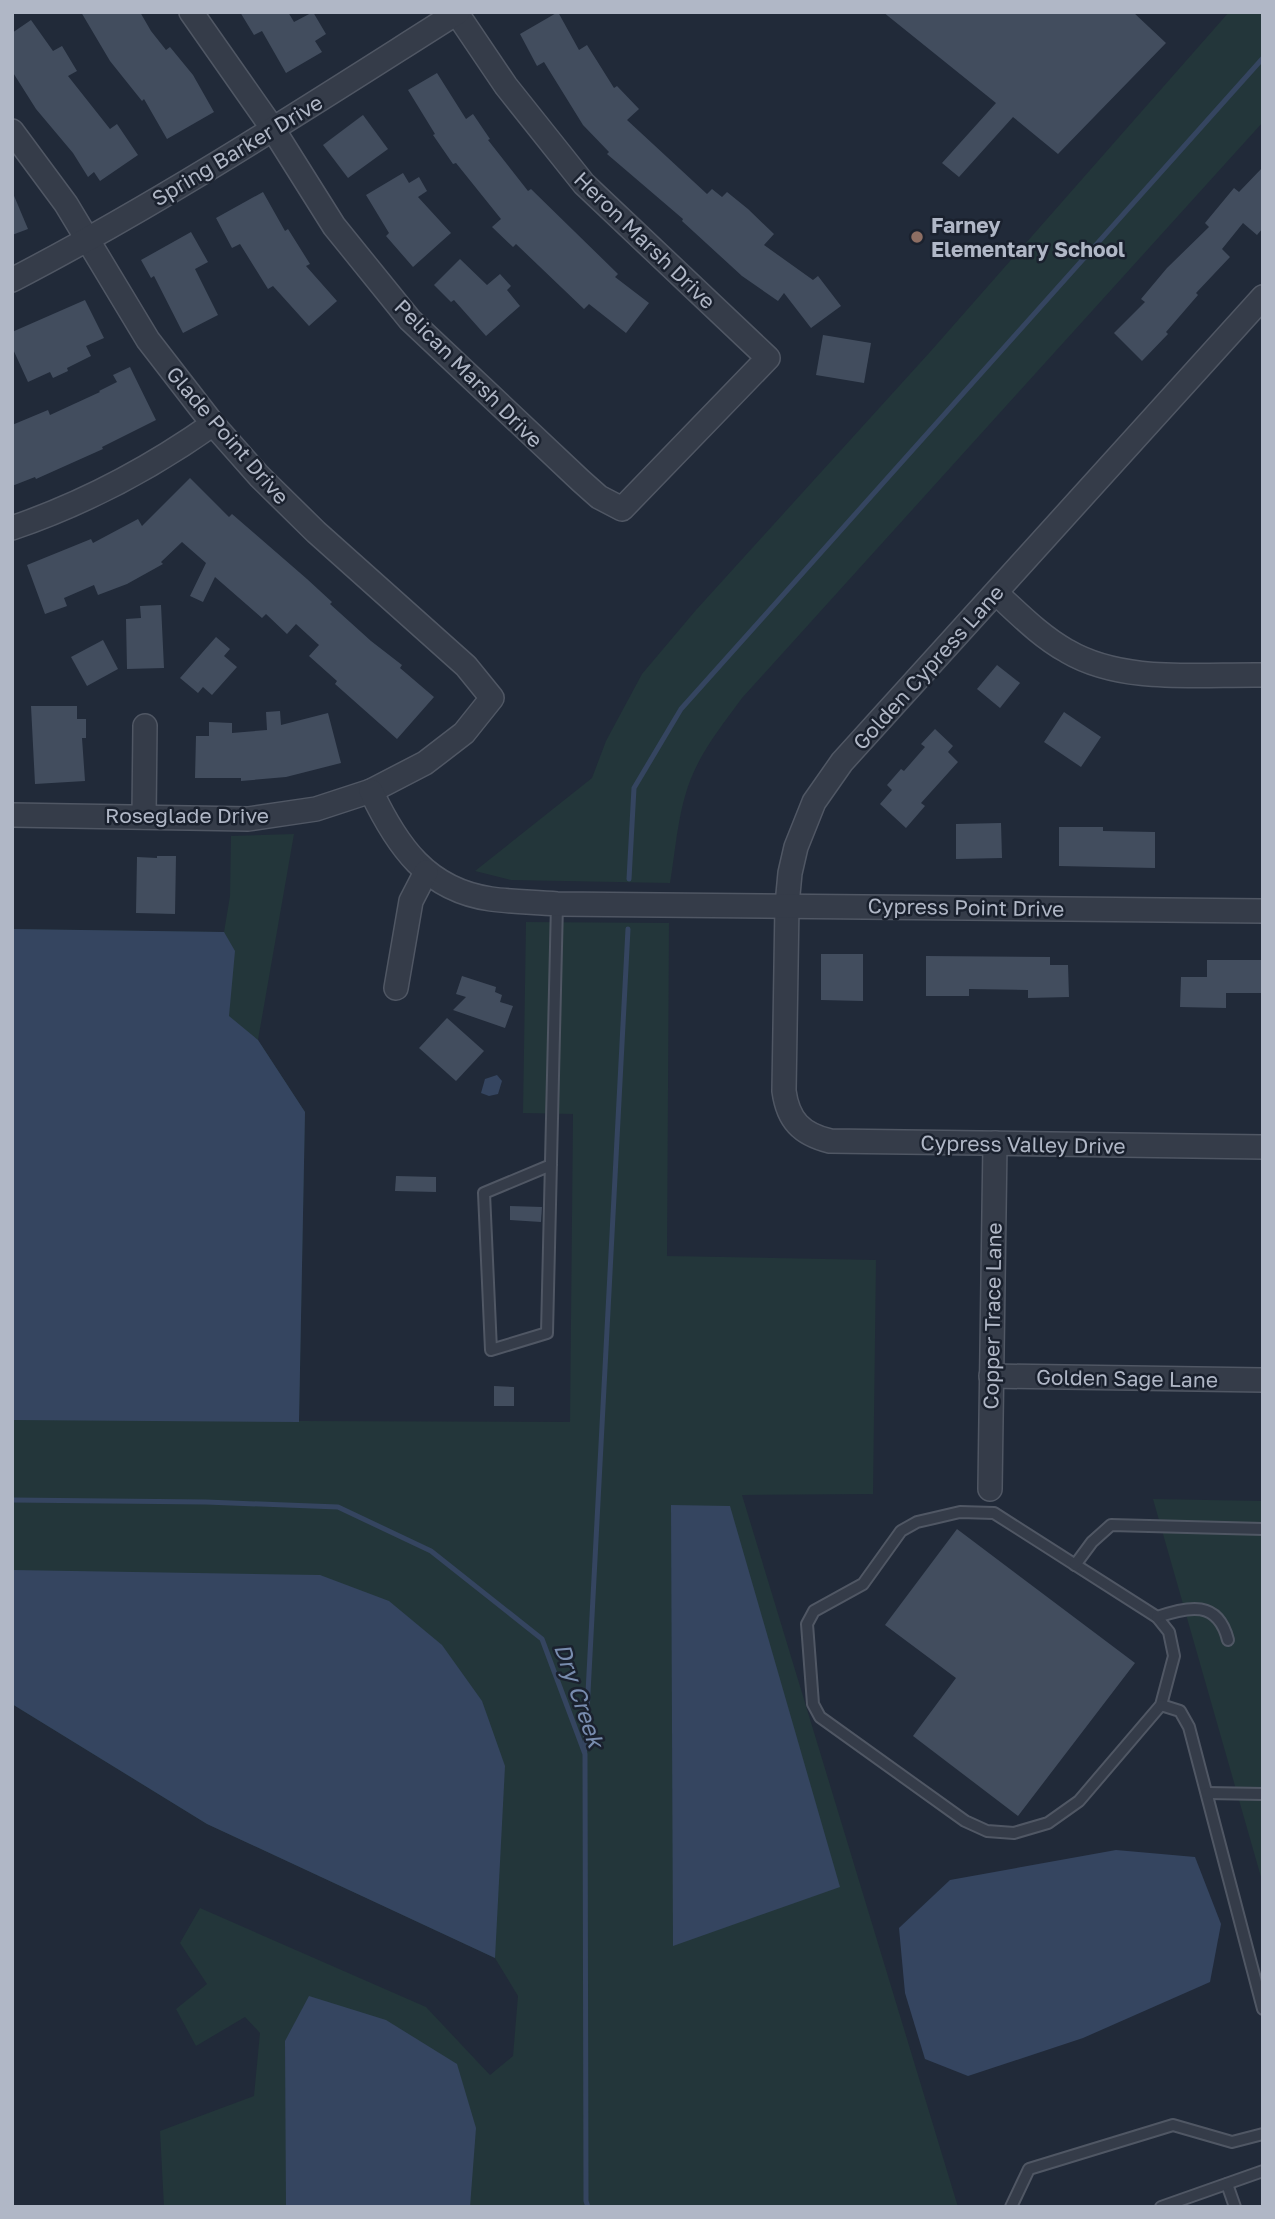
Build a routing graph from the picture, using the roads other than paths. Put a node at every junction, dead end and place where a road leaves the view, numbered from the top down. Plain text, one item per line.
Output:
1 (191, 12) edge
2 (457, 12) edge
3 (273, 129) junction
4 (12, 131) edge
5 (87, 241) junction
6 (12, 280) edge
7 (1263, 297) edge
8 (213, 424) junction
9 (622, 509) joint
10 (12, 528) edge
11 (996, 593) junction
12 (1263, 675) edge
13 (492, 698) joint
14 (145, 726) dead end
15 (371, 792) junction
16 (12, 815) edge
17 (144, 817) junction
18 (426, 872) junction
19 (557, 904) junction
20 (787, 905) junction
21 (1263, 911) edge
22 (396, 988) dead end
23 (792, 1119) joint
24 (995, 1143) junction
25 (1263, 1147) edge
26 (551, 1165) junction
27 (991, 1376) junction
28 (1263, 1380) edge
29 (990, 1489) dead end
30 (1263, 1529) edge
31 (1075, 1564) junction
32 (1157, 1617) junction
33 (1228, 1640) dead end
34 (1161, 1705) junction
35 (1206, 1793) junction
36 (1263, 1794) edge
37 (1263, 2010) edge
38 (1263, 2134) edge
39 (1263, 2171) edge
40 (1227, 2184) junction
41 (1011, 2207) edge
42 (1161, 2207) edge
43 (1235, 2207) edge

1 - 3 street, Pelican Marsh Drive
2 - 3 street, Spring Barker Drive
2 - 9 street, Heron Marsh Drive
3 - 5 street, Spring Barker Drive
3 - 9 street, Pelican Marsh Drive
4 - 5 street, Glade Point Drive
5 - 6 street, Spring Barker Drive
5 - 8 street, Glade Point Drive
7 - 11 street, Golden Cypress Lane
8 - 10 street
8 - 13 street, Glade Point Drive
11 - 12 street
11 - 20 street, Golden Cypress Lane
13 - 15 street, Roseglade Drive
14 - 17 street
15 - 17 street, Roseglade Drive
15 - 18 street
16 - 17 street, Roseglade Drive
18 - 19 street
18 - 22 street
19 - 20 street, Cypress Point Drive
19 - 26 lane
20 - 21 street, Cypress Point Drive
20 - 23 street, Golden Cypress Lane
23 - 24 street, Cypress Valley Drive
24 - 25 street, Cypress Valley Drive
24 - 27 street, Copper Trace Lane
26 - 26 lane
27 - 28 street, Golden Sage Lane
27 - 29 street, Copper Trace Lane
30 - 31 lane
31 - 32 lane
31 - 34 lane
32 - 33 lane
32 - 34 lane
34 - 35 lane
35 - 36 lane
35 - 37 lane
38 - 41 lane
39 - 40 lane
40 - 42 lane
40 - 43 lane

